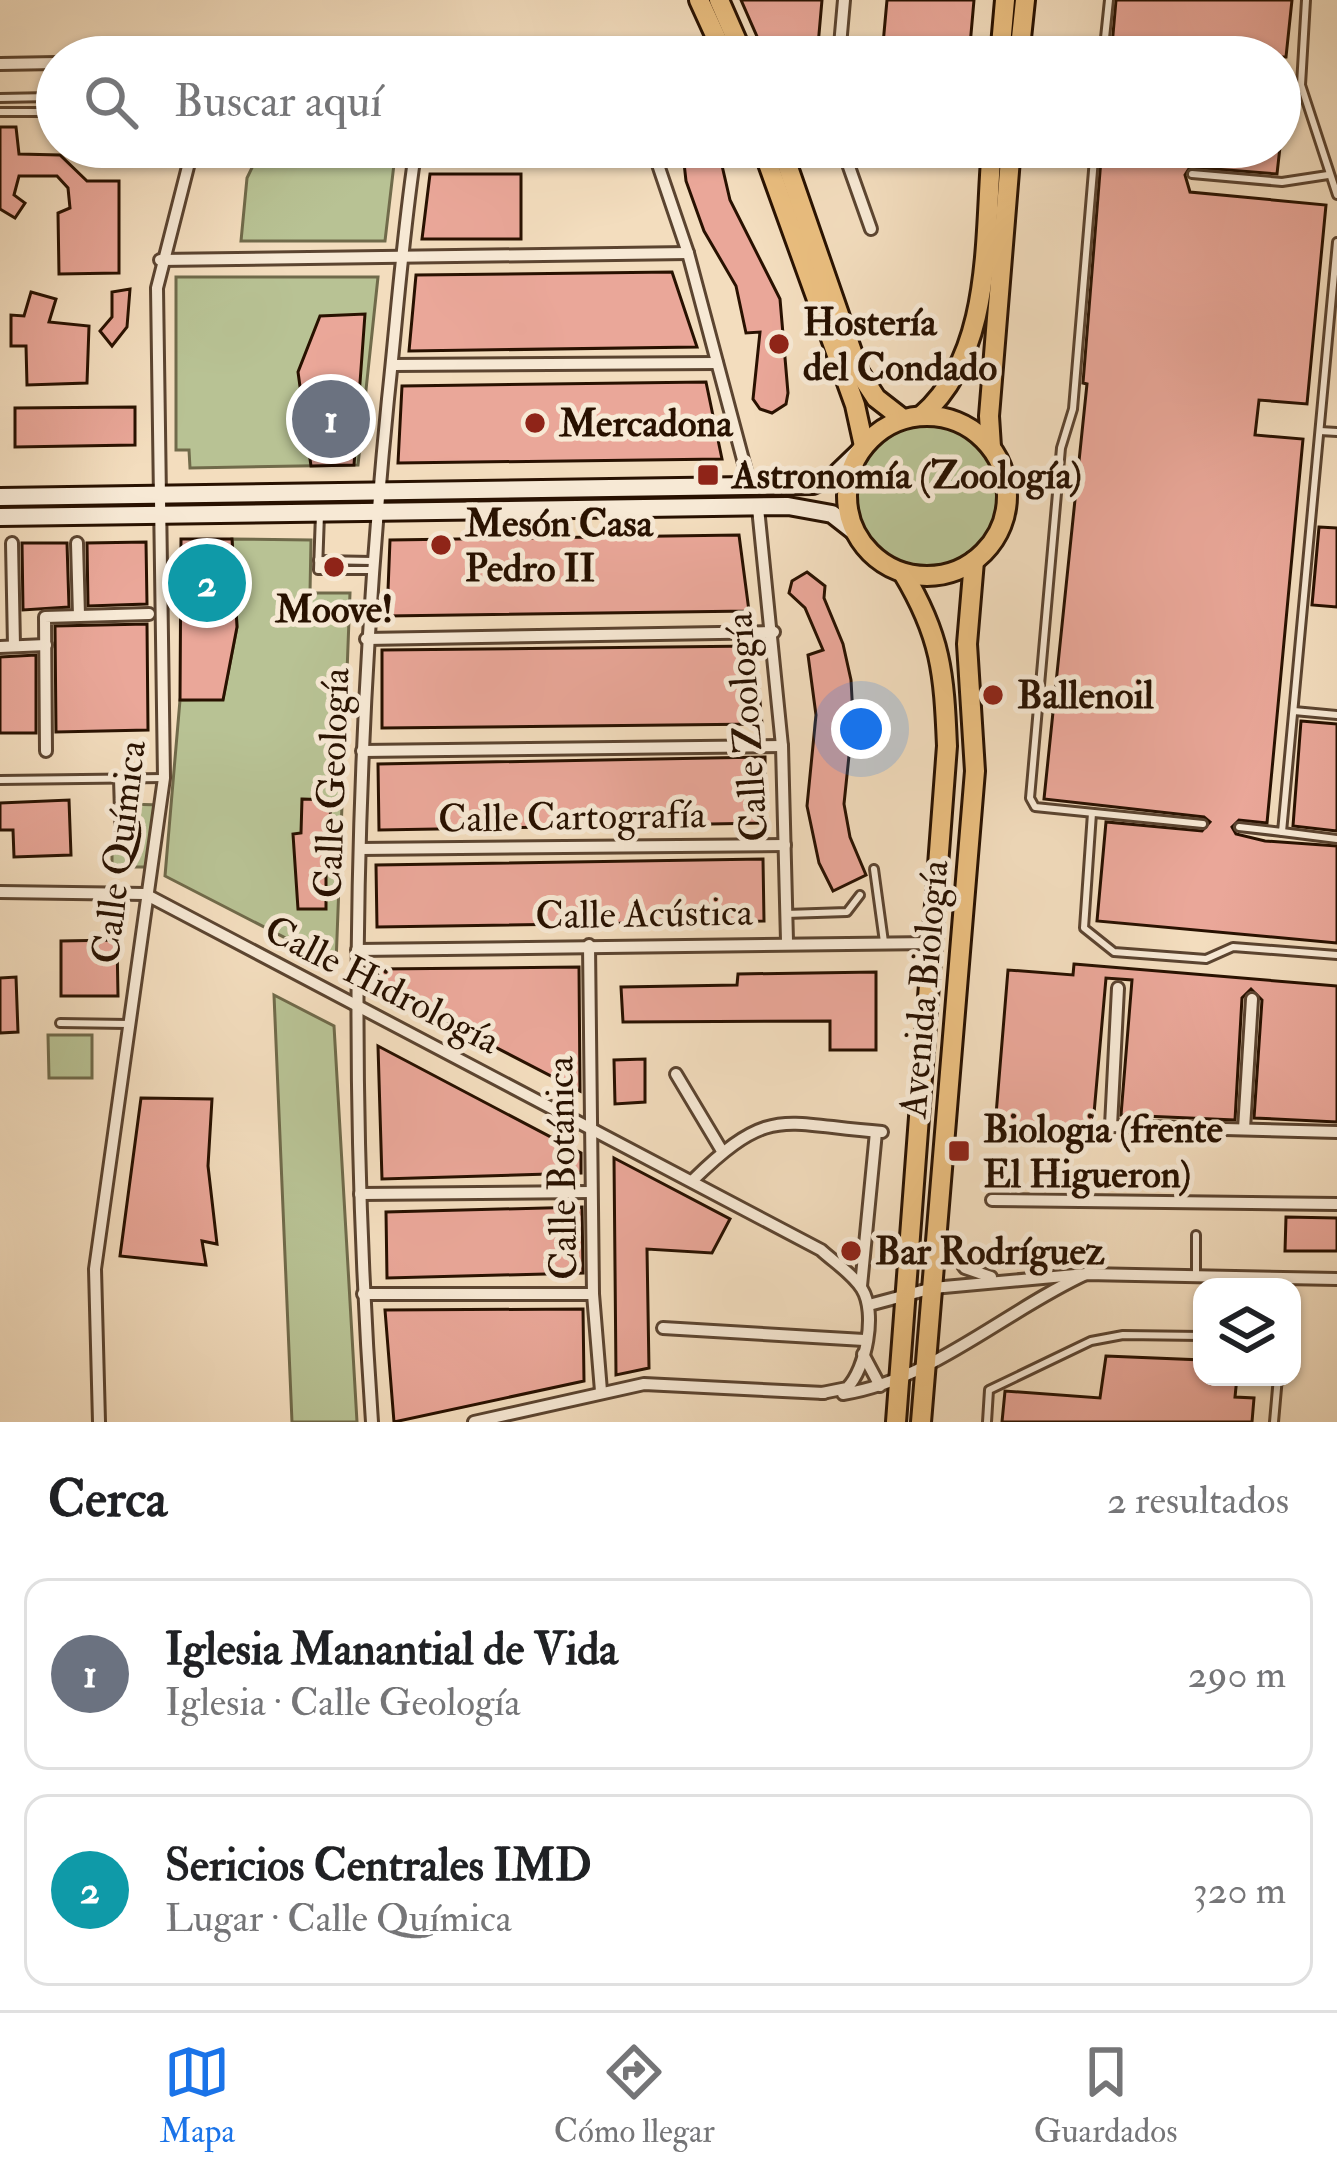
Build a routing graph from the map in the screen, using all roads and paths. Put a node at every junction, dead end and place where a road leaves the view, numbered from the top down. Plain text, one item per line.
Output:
1 (699, 0) edge
2 (719, 0) edge
3 (844, 0) edge
4 (1005, 0) edge
5 (1024, 0) edge
6 (1108, 0) edge
7 (1306, 0) edge
8 (715, 36) edge
9 (735, 36) edge
10 (841, 36) edge
11 (1002, 36) edge
12 (1021, 36) edge
13 (1105, 36) edge
14 (1301, 54) edge
15 (36, 63) edge
16 (0, 64) edge
17 (1301, 83) edge
18 (36, 97) edge
19 (0, 98) edge
20 (0, 112) edge
21 (36, 112) edge
22 (187, 168) edge
23 (413, 168) edge
24 (660, 168) edge
25 (770, 168) edge
26 (788, 168) edge
27 (849, 168) edge
28 (990, 168) edge
29 (1009, 168) edge
30 (1094, 168) edge
31 (1192, 174) dead end
32 (1328, 175) junction
33 (1337, 195) edge
34 (871, 229) dead end
35 (1337, 242) edge
36 (688, 254) junction
37 (404, 256) junction
38 (1336, 259) edge
39 (160, 260) junction
40 (717, 363) junction
41 (392, 365) junction
42 (1321, 415) junction
43 (913, 417) junction
44 (1337, 417) edge
45 (1320, 431) junction
46 (1337, 432) edge
47 (991, 446) junction
48 (863, 447) junction
49 (750, 486) junction
50 (379, 491) junction
51 (161, 496) junction
52 (0, 497) edge
53 (758, 508) junction
54 (376, 512) junction
55 (320, 513) junction
56 (162, 516) junction
57 (0, 518) edge
58 (855, 532) junction
59 (12, 543) dead end
60 (77, 543) dead end
61 (974, 561) junction
62 (372, 565) junction
63 (904, 573) junction
64 (149, 614) dead end
65 (79, 616) junction
66 (774, 632) junction
67 (366, 639) junction
68 (46, 645) junction
69 (7, 646) edge
70 (1294, 711) junction
71 (1337, 715) edge
72 (782, 746) junction
73 (46, 751) dead end
74 (362, 751) junction
75 (164, 778) junction
76 (118, 779) junction
77 (0, 780) edge
78 (1092, 813) junction
79 (1203, 824) dead end
80 (1239, 827) dead end
81 (1282, 832) junction
82 (1337, 839) edge
83 (120, 844) dead end
84 (785, 845) junction
85 (360, 849) junction
86 (874, 869) dead end
87 (0, 892) edge
88 (145, 894) junction
89 (860, 895) dead end
90 (786, 914) junction
91 (788, 941) junction
92 (884, 942) junction
93 (932, 943) junction
94 (589, 945) junction
95 (357, 950) junction
96 (1337, 955) edge
97 (1118, 988) dead end
98 (1252, 999) dead end
99 (356, 1006) junction
100 (60, 1023) dead end
101 (130, 1024) junction
102 (676, 1074) dead end
103 (593, 1126) junction
104 (1244, 1130) junction
105 (1337, 1132) edge
106 (722, 1151) junction
107 (693, 1180) junction
108 (591, 1192) junction
109 (360, 1193) junction
110 (992, 1200) dead end
111 (1337, 1204) edge
112 (938, 1229) junction
113 (1196, 1235) dead end
114 (1086, 1274) junction
115 (1196, 1276) junction
116 (1006, 1280) junction
117 (1337, 1280) edge
118 (861, 1286) junction
119 (933, 1288) junction
120 (906, 1292) junction
121 (363, 1294) junction
122 (593, 1294) junction
123 (869, 1305) junction
124 (663, 1328) dead end
125 (1193, 1336) edge
126 (864, 1347) junction
127 (925, 1366) junction
128 (889, 1383) junction
129 (1277, 1386) edge
130 (601, 1391) junction
131 (823, 1393) junction
132 (99, 1422) edge
133 (372, 1422) edge
134 (474, 1422) edge
135 (896, 1422) edge
136 (921, 1422) edge
137 (987, 1422) edge
138 (1274, 1422) edge

1 - 8 main road
2 - 9 main road
3 - 10 street
4 - 11 main road
5 - 12 main road
6 - 13 lane
7 - 14 lane
15 - 16 street
17 - 32 lane
18 - 19 lane
20 - 21 lane
22 - 39 street, Calle Química
23 - 37 street, Calle Geología
24 - 36 street
25 - 48 main road
26 - 43 main road
27 - 34 street
28 - 43 main road
29 - 47 main road
30 - 78 lane
31 - 32 lane
32 - 33 lane
35 - 38 lane
36 - 37 street
36 - 40 street
37 - 39 street
37 - 41 street, Calle Geología
38 - 42 lane
39 - 51 street, Calle Química
40 - 41 street
40 - 49 street
41 - 50 street, Calle Geología
42 - 44 lane
42 - 45 lane
43 - 47 main road
43 - 48 main road
45 - 46 lane
45 - 70 lane
47 - 61 main road
48 - 49 street
48 - 58 main road
49 - 50 street
50 - 51 street
50 - 54 street, Calle Geología
51 - 52 street
51 - 56 street, Calle Química
53 - 54 street
53 - 58 street
53 - 66 street, Calle Zoología
54 - 55 street
54 - 62 street, Calle Geología
55 - 56 street
55 - 62 lane
56 - 57 street
56 - 75 street, Calle Química
58 - 63 main road
59 - 69 street
60 - 65 street
61 - 63 main road
61 - 112 main road, Avenida Biología
62 - 67 street, Calle Geología
63 - 93 main road, Avenida Biología
64 - 65 street
65 - 68 street
66 - 67 street
66 - 72 street, Calle Zoología
67 - 74 street, Calle Geología
68 - 69 street
68 - 73 street
70 - 71 lane
70 - 81 lane
72 - 74 street
72 - 84 street, Calle Zoología
74 - 85 street, Calle Geología
75 - 76 lane
75 - 88 street, Calle Química
76 - 77 lane
76 - 83 lane
78 - 79 lane
78 - 96 lane
80 - 81 lane
81 - 82 lane
84 - 85 street, Calle Cartografía
84 - 90 street, Calle Zoología
85 - 95 street, Calle Geología
86 - 92 lane
87 - 88 street
88 - 99 street, Calle Hidrología
88 - 101 street, Calle Química
89 - 90 lane
90 - 91 street, Calle Zoología
91 - 92 street, Calle Acústica
91 - 94 street, Calle Acústica
92 - 93 street, Calle Acústica
93 - 120 main road, Avenida Biología
94 - 95 street, Calle Acústica
94 - 103 street, Calle Botánica
95 - 99 street, Calle Geología
97 - 104 street
98 - 104 street
99 - 103 street, Calle Hidrología
99 - 109 street, Calle Geología
100 - 101 lane
101 - 132 street, Calle Química
102 - 106 street
103 - 107 street, Calle Hidrología
103 - 108 street, Calle Botánica
104 - 105 street
106 - 107 street
106 - 118 street
107 - 118 street, Calle Hidrología
108 - 109 street
108 - 122 street, Calle Botánica
109 - 121 street, Calle Geología
110 - 111 street
112 - 116 street
112 - 119 main road, Avenida Biología
113 - 115 lane
114 - 115 street
114 - 116 street
114 - 127 street
115 - 117 street
116 - 119 street
118 - 123 street
119 - 120 street
119 - 127 main road, Avenida Biología
120 - 123 street
120 - 128 main road, Avenida Biología
121 - 122 street
121 - 133 street, Calle Geología
122 - 130 street, Calle Botánica
123 - 126 street
124 - 126 street
125 - 137 lane
126 - 128 street
126 - 131 street
127 - 128 street
127 - 136 main road, Avenida Biología
128 - 131 street
128 - 135 main road, Avenida Biología
129 - 138 lane
130 - 131 street
130 - 134 street

